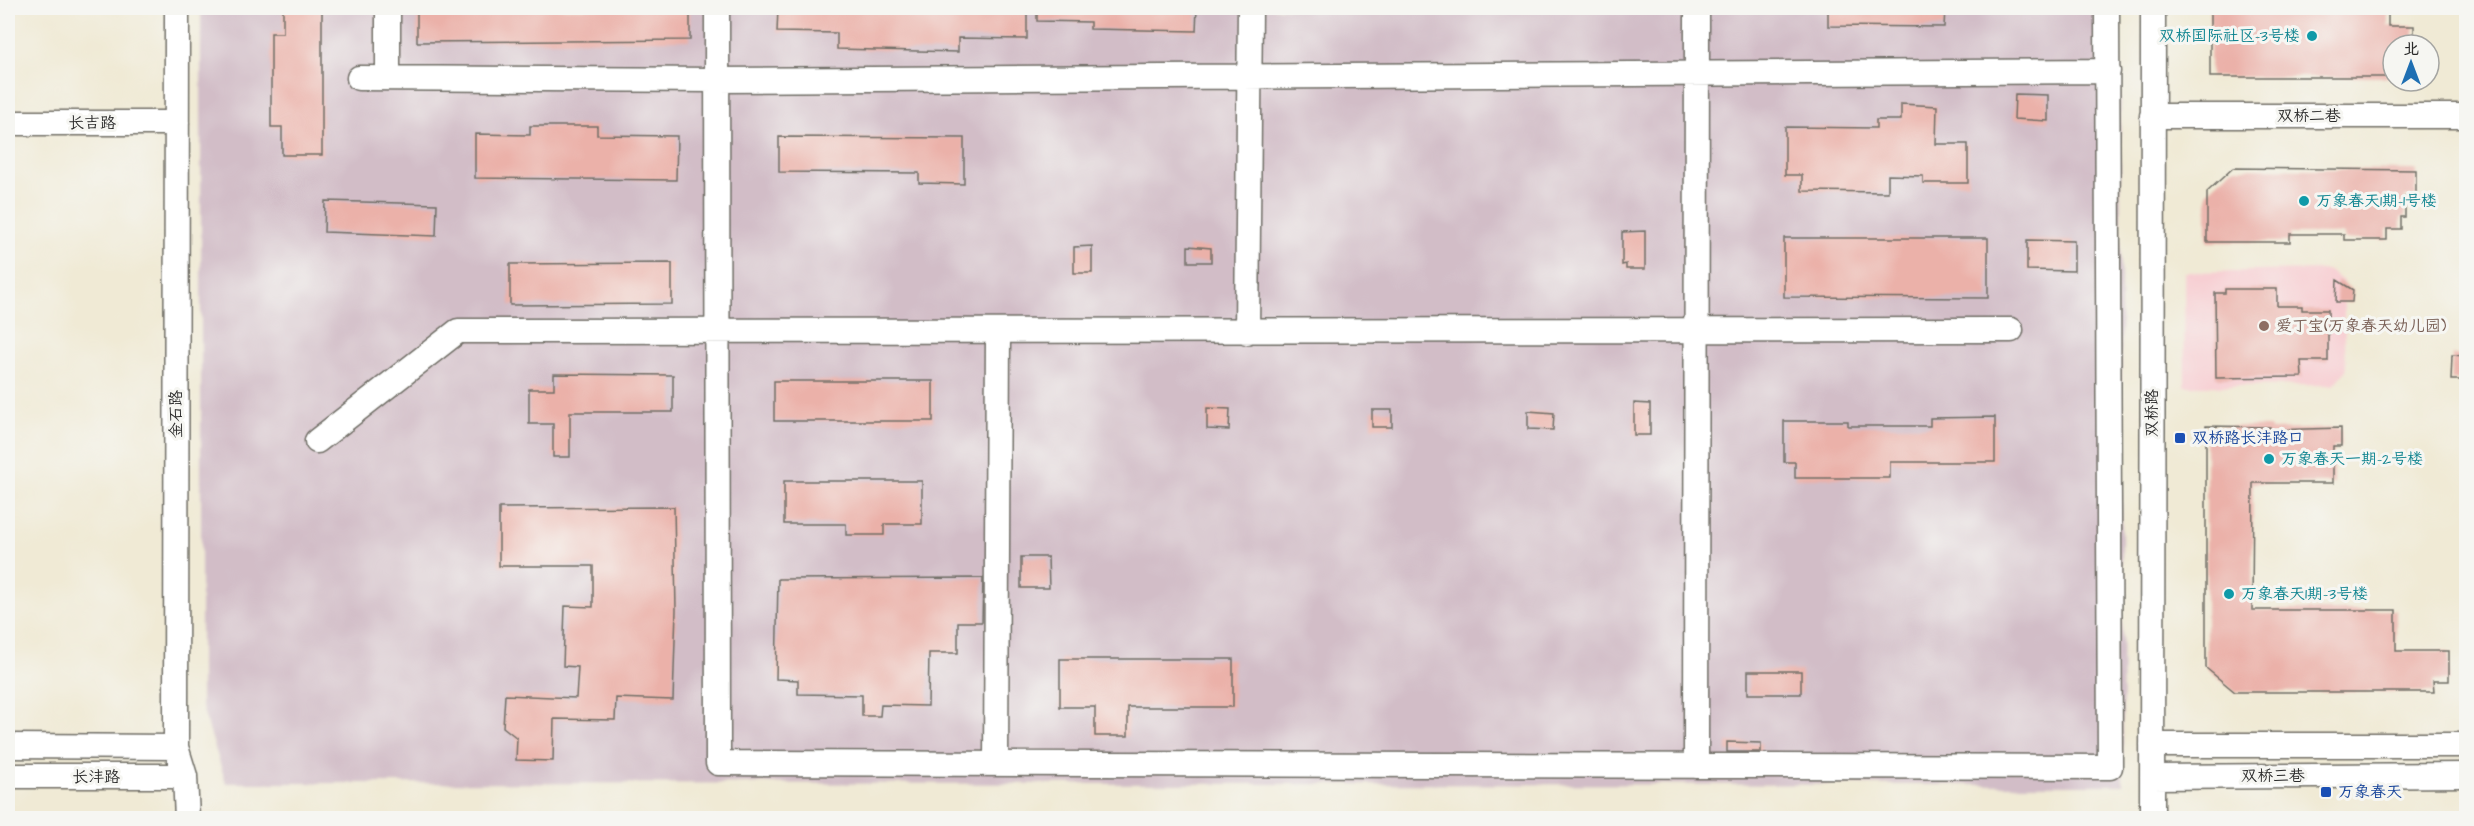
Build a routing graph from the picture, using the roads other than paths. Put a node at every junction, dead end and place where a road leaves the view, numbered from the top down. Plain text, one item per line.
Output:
1 (177, 8) edge
2 (388, 8) edge
3 (717, 8) edge
4 (1250, 8) edge
5 (1697, 8) edge
6 (2107, 8) edge
7 (2153, 8) edge
8 (2108, 71) junction
9 (1697, 75) junction
10 (1250, 76) junction
11 (359, 78) dead end
12 (388, 78) junction
13 (716, 80) junction
14 (2152, 116) junction
15 (2466, 116) edge
16 (8, 123) edge
17 (177, 123) junction
18 (1695, 328) junction
19 (2012, 330) dead end
20 (1247, 332) junction
21 (716, 333) junction
22 (998, 333) junction
23 (316, 441) dead end
24 (2152, 745) junction
25 (2466, 745) edge
26 (8, 746) edge
27 (176, 747) junction
28 (996, 764) junction
29 (1695, 766) junction
30 (2466, 775) edge
31 (8, 776) edge
32 (185, 776) junction
33 (2152, 777) junction
34 (187, 819) edge
35 (2152, 819) edge

1 - 17 street, 金石路
2 - 12 street
3 - 13 street
4 - 10 street
5 - 9 street
6 - 8 street
7 - 14 street, 双桥路
8 - 9 street
8 - 29 street
9 - 10 street
9 - 18 street
10 - 13 street
10 - 20 street
11 - 12 street
12 - 13 street
13 - 21 street
14 - 15 street, 双桥二巷
14 - 24 street, 双桥路
16 - 17 street, 长吉路
17 - 27 street, 金石路
18 - 19 street
18 - 20 street
18 - 29 street
20 - 22 street
21 - 22 street
21 - 23 street
21 - 28 street
22 - 28 street
24 - 25 street, 双桥三巷
24 - 33 street, 双桥路
26 - 27 street, 长沣路
27 - 32 street, 金石路
28 - 29 street
30 - 33 street, 双桥三巷
31 - 32 street, 长沣路
32 - 34 street, 金石路
33 - 35 street, 双桥路

